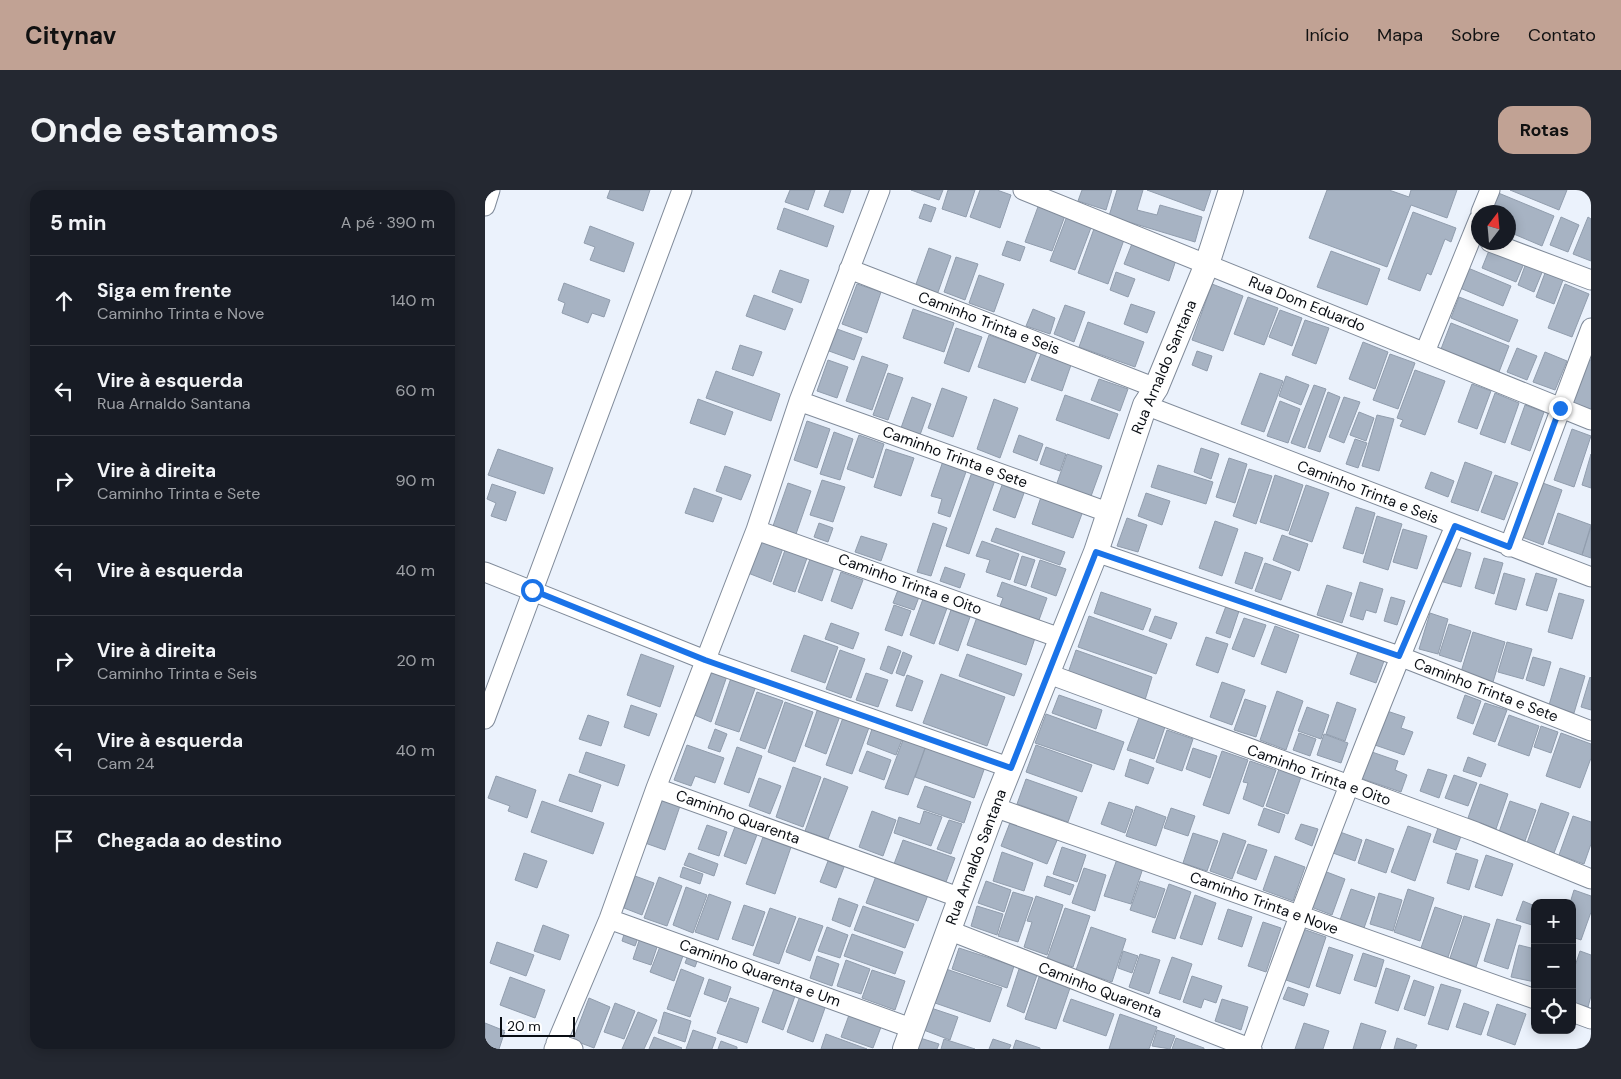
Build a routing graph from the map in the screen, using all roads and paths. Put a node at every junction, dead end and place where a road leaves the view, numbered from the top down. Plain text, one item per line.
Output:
1 (491, 190) edge
2 (682, 190) edge
3 (880, 190) edge
4 (1023, 190) edge
5 (1231, 190) edge
6 (1490, 190) edge
7 (1484, 205) edge
8 (485, 206) edge
9 (1471, 243) edge
10 (1511, 250) edge
11 (1207, 264) junction
12 (849, 269) junction
13 (1591, 280) edge
14 (1591, 328) edge
15 (1425, 352) junction
16 (1151, 397) junction
17 (799, 402) junction
18 (1560, 408) junction
19 (1591, 420) edge
20 (1110, 513) junction
21 (1455, 526) junction
22 (757, 530) junction
23 (1509, 547) junction
24 (1096, 552) junction
25 (485, 572) edge
26 (1591, 577) edge
27 (532, 590) junction
28 (1063, 639) junction
29 (1399, 656) junction
30 (705, 660) junction
31 (1047, 673) junction
32 (485, 719) edge
33 (1591, 731) edge
34 (1011, 768) junction
35 (1349, 786) junction
36 (656, 788) junction
37 (994, 807) junction
38 (1591, 879) edge
39 (961, 898) junction
40 (1298, 916) junction
41 (609, 919) junction
42 (948, 930) junction
43 (1531, 998) edge
44 (1576, 1013) edge
45 (1591, 1019) edge
46 (908, 1039) edge
47 (561, 1047) edge
48 (1251, 1049) edge

1 - 8 street
2 - 27 street
3 - 12 street
4 - 11 street, Rua Dom Eduardo
5 - 11 street, Rua Arnaldo Santana
6 - 7 street
9 - 15 street
10 - 13 street
11 - 15 street, Rua Dom Eduardo
11 - 16 street, Rua Arnaldo Santana
12 - 16 street, Caminho Trinta e Seis
12 - 17 street
14 - 18 street
15 - 18 street, Rua Dom Eduardo
16 - 20 street, Rua Arnaldo Santana
16 - 21 street, Caminho Trinta e Seis
17 - 20 street, Caminho Trinta e Sete
17 - 22 street
18 - 19 street, Rua Dom Eduardo
18 - 23 street
20 - 24 street, Rua Arnaldo Santana
21 - 23 street, Caminho Trinta e Seis
21 - 29 street
22 - 28 street, Caminho Trinta e Oito
22 - 30 street
23 - 26 street, Caminho Trinta e Seis
24 - 28 street, Rua Arnaldo Santana
24 - 29 street, Caminho Trinta e Sete
25 - 27 street
27 - 30 street
27 - 32 street
28 - 31 street, Rua Arnaldo Santana
29 - 33 street, Caminho Trinta e Sete
29 - 35 street
30 - 34 street
30 - 36 street
31 - 34 street, Rua Arnaldo Santana
31 - 35 street, Caminho Trinta e Oito
34 - 37 street, Rua Arnaldo Santana
35 - 38 street, Caminho Trinta e Oito
35 - 40 street
36 - 39 street, Caminho Quarenta
36 - 41 street
37 - 39 street, Rua Arnaldo Santana
37 - 40 street, Caminho Trinta e Nove
39 - 42 street, Rua Arnaldo Santana
40 - 43 street, Caminho Trinta e Nove
40 - 48 street
41 - 46 street, Caminho Quarenta e Um
41 - 47 street
42 - 46 street, Rua Arnaldo Santana
42 - 48 street, Caminho Quarenta
44 - 45 street

